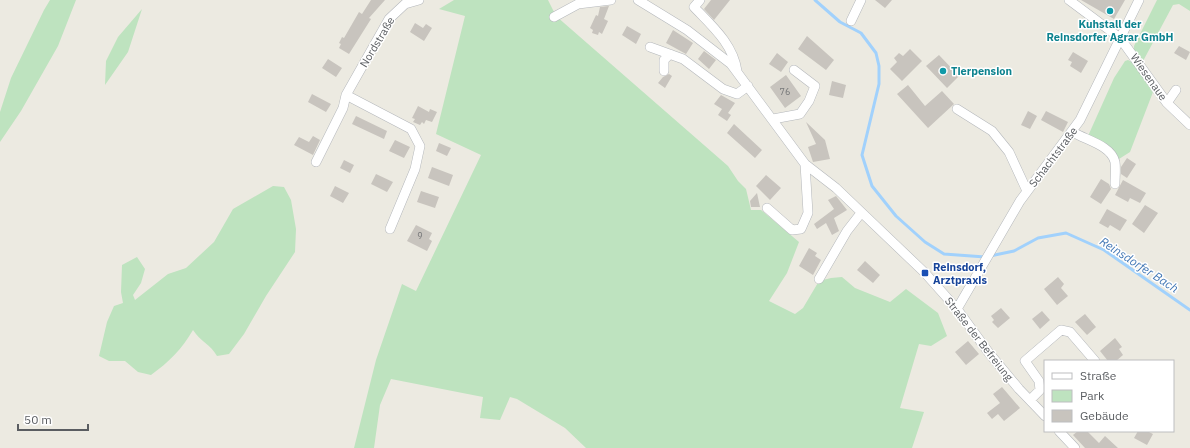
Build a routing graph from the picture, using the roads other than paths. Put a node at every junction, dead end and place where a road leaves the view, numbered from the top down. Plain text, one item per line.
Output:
1 (419, 0) edge
2 (611, 0) edge
3 (700, 0) edge
4 (860, 0) edge
5 (1069, 0) edge
6 (1139, 0) edge
7 (641, 1) edge
8 (554, 17) dead end
9 (851, 21) dead end
10 (1120, 38) junction
11 (650, 47) dead end
12 (670, 54) junction
13 (794, 70) dead end
14 (664, 71) dead end
15 (737, 72) junction
16 (748, 86) junction
17 (1176, 90) dead end
18 (346, 95) junction
19 (1167, 103) junction
20 (957, 109) dead end
21 (773, 119) junction
22 (1190, 125) edge
23 (1072, 132) junction
24 (316, 162) dead end
25 (804, 164) junction
26 (1115, 184) dead end
27 (1027, 191) junction
28 (767, 208) dead end
29 (861, 213) junction
30 (390, 229) dead end
31 (819, 279) dead end
32 (957, 309) junction
33 (1094, 360) edge
34 (1030, 400) junction
35 (1044, 415) edge
36 (1060, 432) edge
37 (1075, 448) edge

1 - 18 street, Nordstraße
2 - 8 street
3 - 15 street
4 - 9 street
5 - 10 street, Wiesenaue
6 - 10 street, Schachtstraße
7 - 15 street, Straße der Befreiung
10 - 19 street, Wiesenaue
10 - 23 street, Schachtstraße
11 - 12 street
12 - 14 street
12 - 16 street
13 - 21 street
15 - 16 street, Straße der Befreiung
16 - 21 street, Straße der Befreiung
17 - 19 street
18 - 24 street, Nordstraße
18 - 30 street
19 - 22 street, Wiesenaue
20 - 27 street
21 - 25 street, Straße der Befreiung
23 - 26 street
23 - 27 street, Schachtstraße
25 - 28 street
25 - 29 street, Straße der Befreiung
27 - 32 street, Schachtstraße
29 - 31 street
29 - 32 street, Straße der Befreiung
32 - 34 street, Straße der Befreiung
33 - 34 street
34 - 35 street, Straße der Befreiung
36 - 37 street

